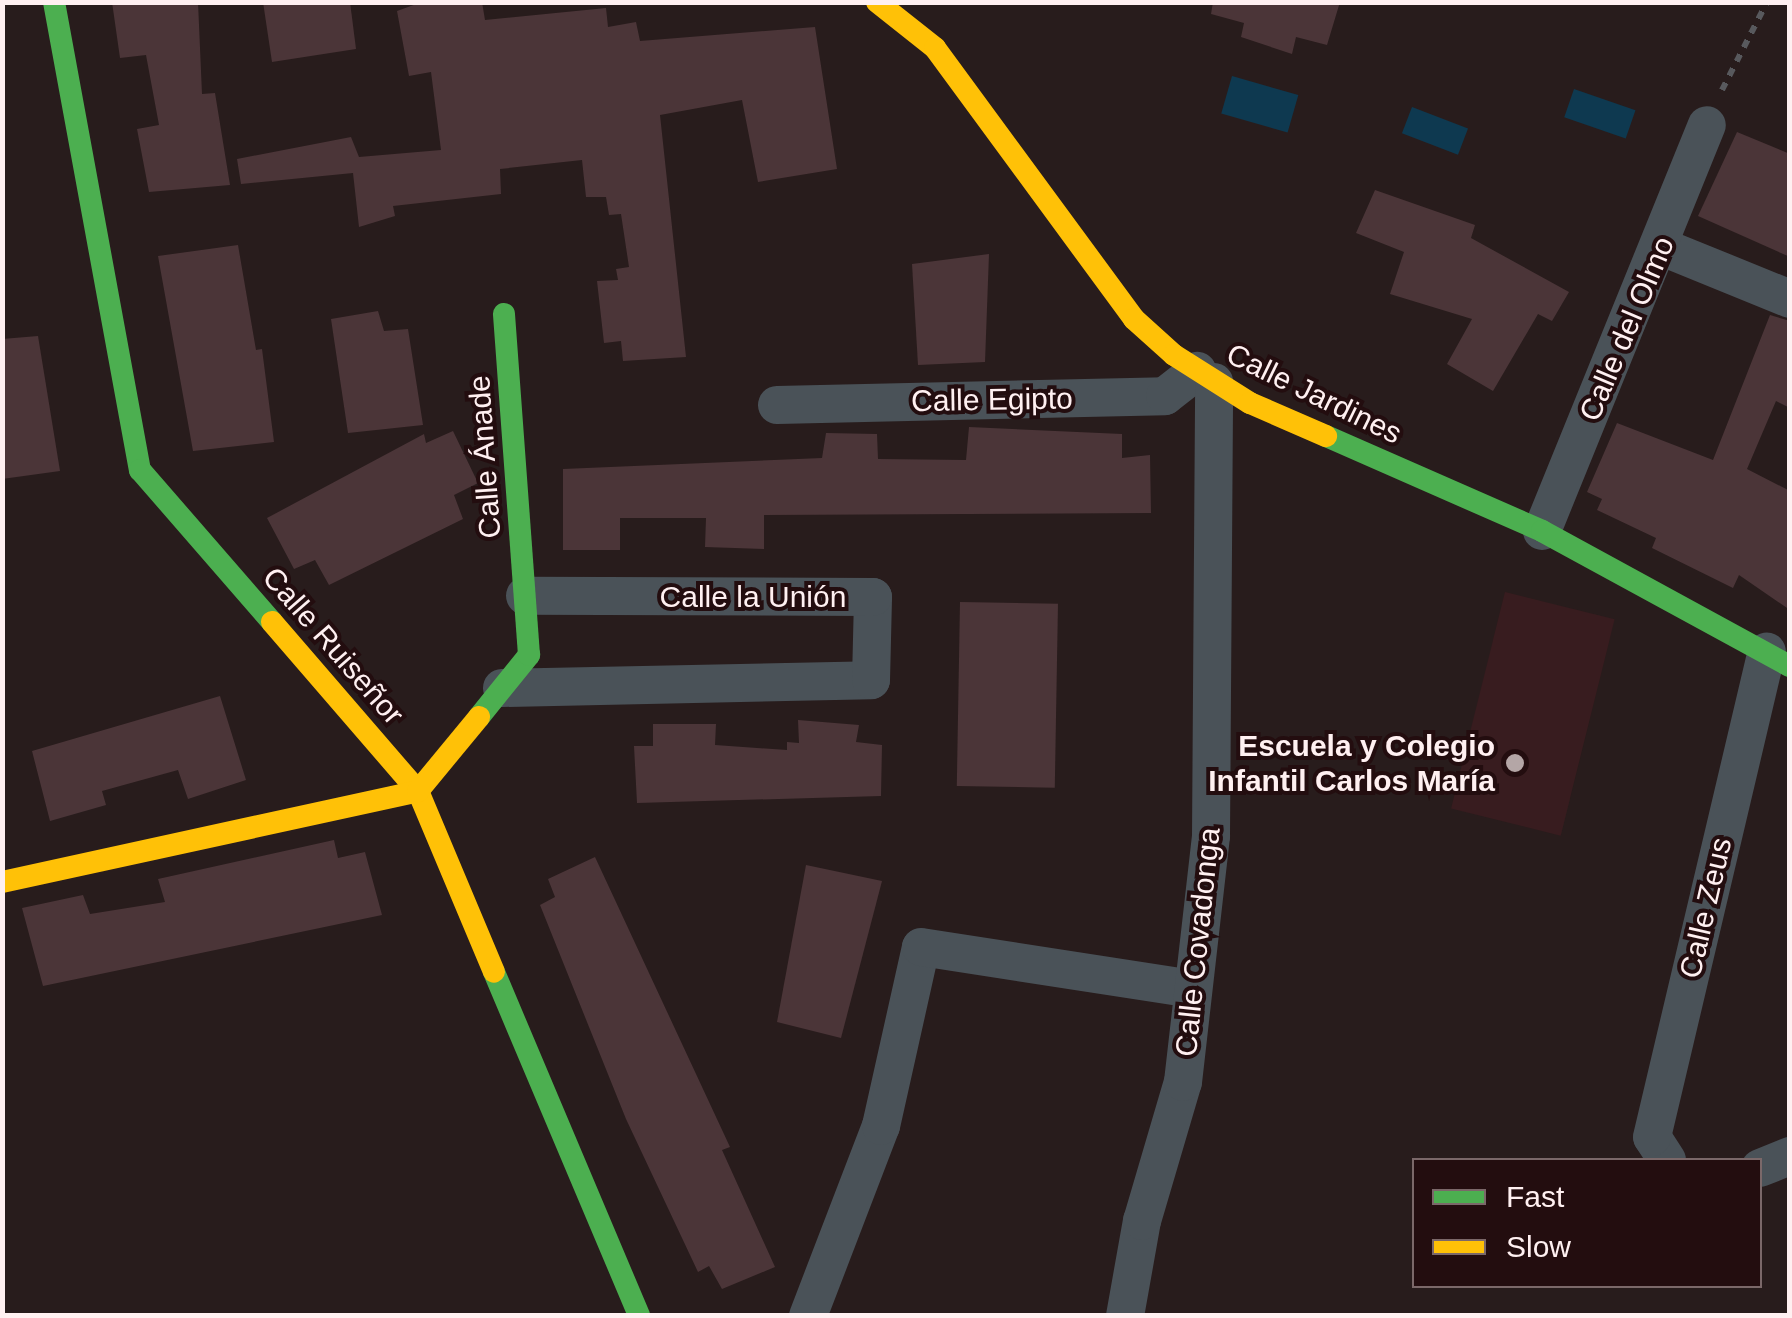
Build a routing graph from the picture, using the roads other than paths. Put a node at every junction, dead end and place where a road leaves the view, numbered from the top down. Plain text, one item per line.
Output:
1 (54, 2) edge
2 (877, 2) edge
3 (1707, 125) road end
4 (1662, 247) junction
5 (1790, 300) edge
6 (504, 314) dead end
7 (1206, 376) junction
8 (777, 405) dead end
9 (1542, 531) junction
10 (524, 596) junction
11 (1778, 658) edge
12 (502, 688) junction
13 (418, 790) junction
14 (2, 882) edge
15 (1193, 989) junction
16 (1790, 1156) edge
17 (1666, 1158) edge
18 (1762, 1167) edge
19 (639, 1316) edge
20 (808, 1316) edge
21 (1124, 1316) edge

1 - 13 street, Calle Ruiseñor
2 - 7 street, Calle Jardines
3 - 4 street, Calle del Olmo
4 - 5 street
4 - 9 street, Calle del Olmo
6 - 10 street, Calle Ánade
7 - 8 street, Calle Egipto
7 - 9 street, Calle Jardines
7 - 15 street, Calle Covadonga
9 - 11 street, Calle Jardines
10 - 12 street
10 - 12 street, Calle la Unión
11 - 17 street, Calle Zeus
12 - 13 street
13 - 14 street
13 - 19 street, Calle Ruiseñor
15 - 20 street
15 - 21 street, Calle Covadonga
16 - 18 street

